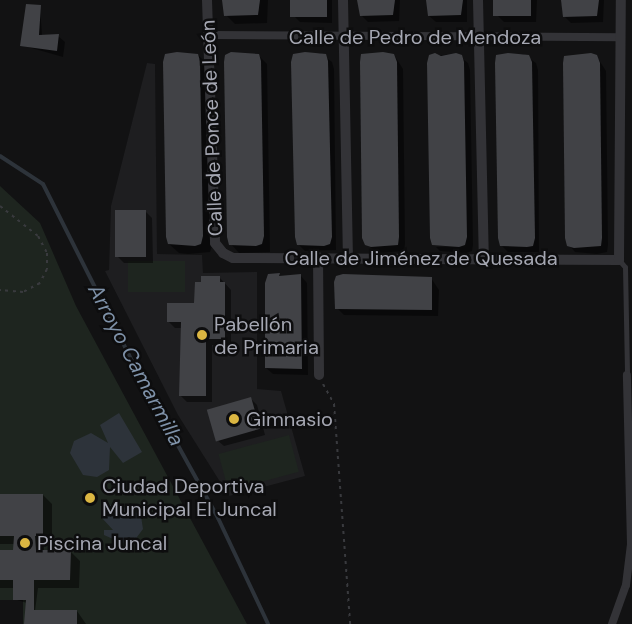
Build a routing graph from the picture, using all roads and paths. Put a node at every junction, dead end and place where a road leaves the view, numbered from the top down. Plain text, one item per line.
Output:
1 (207, 0) edge
2 (343, 0) edge
3 (478, 0) edge
4 (621, 0) edge
5 (209, 35) junction
6 (344, 36) junction
7 (621, 37) junction
8 (478, 39) junction
9 (0, 206) edge
10 (223, 253) joint
11 (318, 257) junction
12 (348, 257) junction
13 (484, 258) junction
14 (619, 260) junction
15 (0, 290) edge
16 (319, 375) joint
17 (627, 375) joint
18 (350, 624) edge
19 (612, 624) edge

1 - 5 street, Calle de Ponce de León
2 - 6 street
3 - 8 street
4 - 7 street
5 - 6 street, Calle de Pedro de Mendoza
5 - 10 street, Calle de Ponce de León
6 - 8 street, Calle de Pedro de Mendoza
6 - 12 street
7 - 8 street, Calle de Pedro de Mendoza
7 - 14 street
8 - 13 street
9 - 15 path
10 - 11 street, Calle de Jiménez de Quesada
11 - 12 street, Calle de Jiménez de Quesada
11 - 16 street
12 - 13 street, Calle de Jiménez de Quesada
13 - 14 street, Calle de Jiménez de Quesada
14 - 17 lane
16 - 18 path
17 - 19 street

